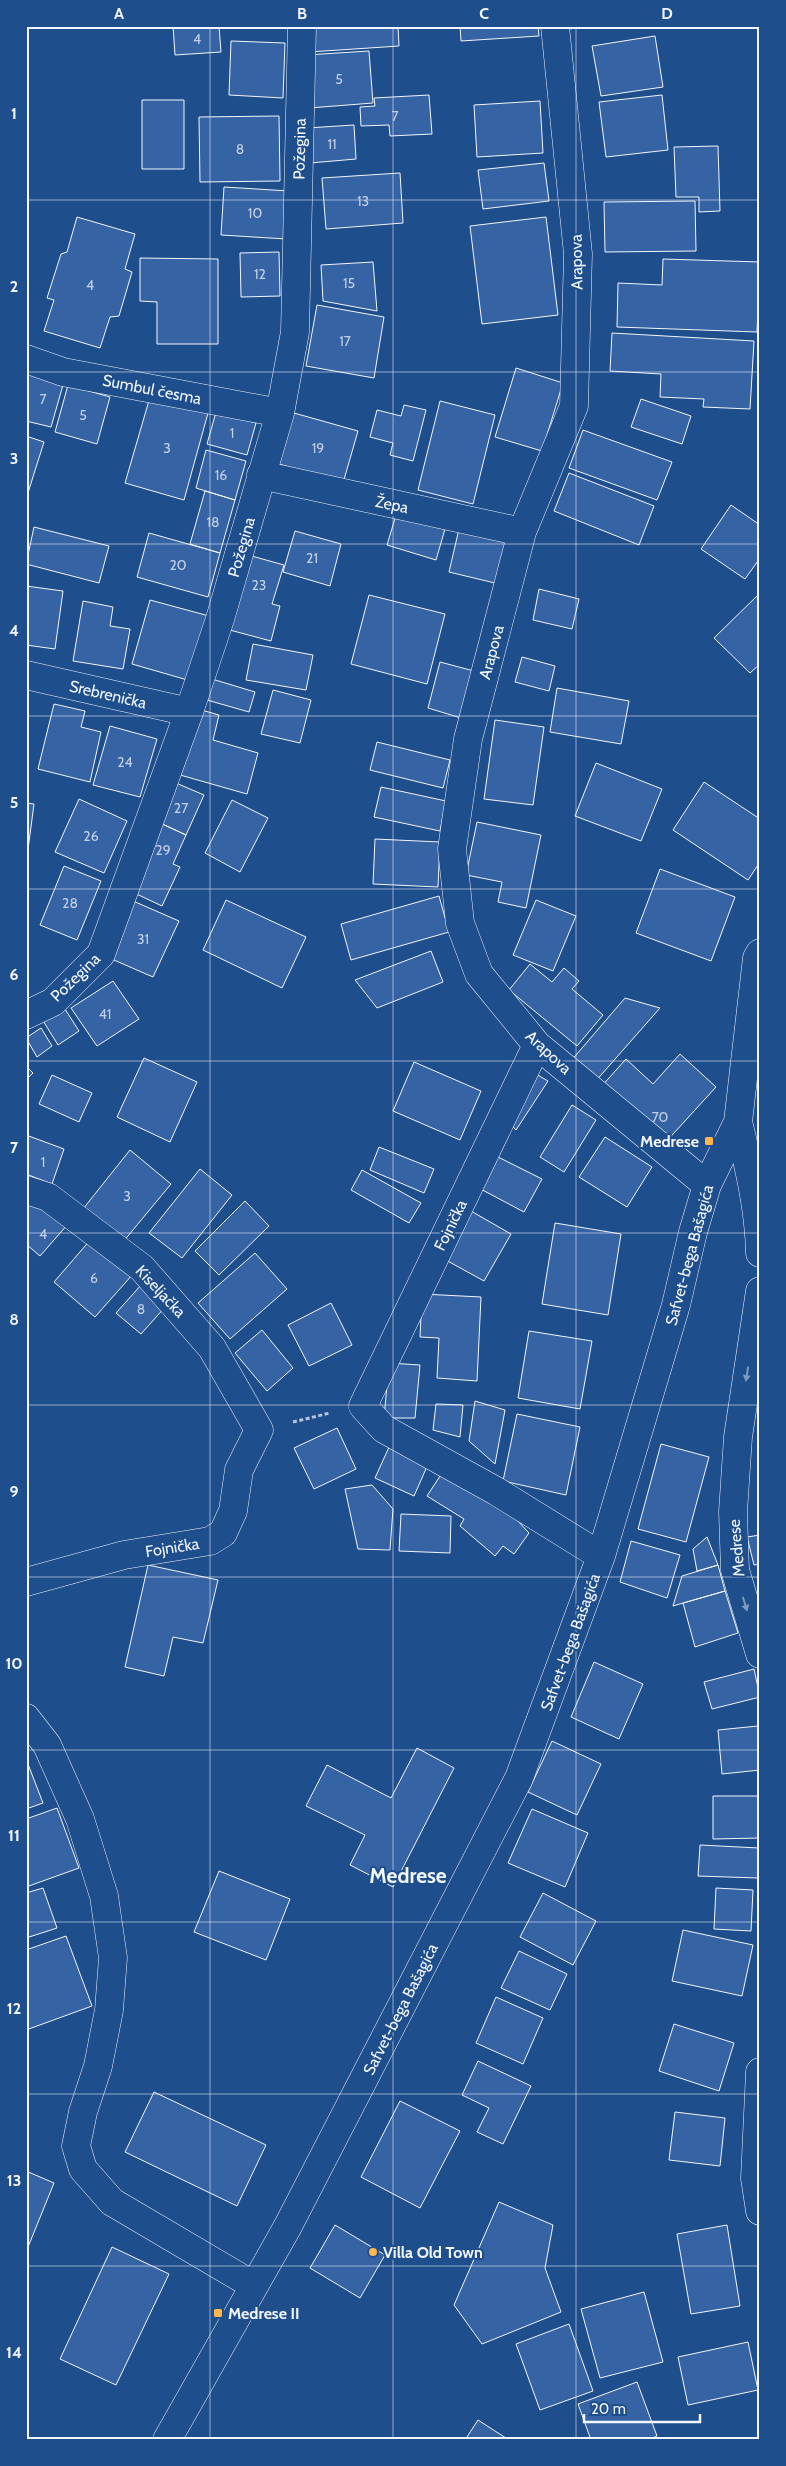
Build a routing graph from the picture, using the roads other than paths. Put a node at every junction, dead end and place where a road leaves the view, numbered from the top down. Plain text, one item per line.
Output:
1 (302, 26) edge
2 (555, 26) edge
3 (26, 359) edge
4 (280, 413) junction
5 (261, 476) junction
6 (522, 532) junction
7 (26, 675) edge
8 (189, 712) junction
9 (760, 953) edge
10 (26, 1015) edge
11 (537, 1045) junction
12 (749, 1125) edge
13 (707, 1185) junction
14 (26, 1190) edge
15 (760, 1253) edge
16 (760, 1291) edge
17 (259, 1430) joint
18 (601, 1556) junction
19 (26, 1582) edge
20 (760, 1654) edge
21 (26, 1718) edge
22 (760, 2072) edge
23 (757, 2178) edge
24 (760, 2211) edge
25 (253, 2285) junction
26 (167, 2440) edge

1 - 4 street, Požegina
2 - 6 street, Arapova
3 - 4 street, Sumbul česma
4 - 5 street, Požegina
5 - 6 street, Žepa
5 - 8 street, Požegina
6 - 11 street, Arapova
7 - 8 street, Srebrenička
8 - 10 street, Požegina
9 - 12 street, Safvet-bega Bašagića
11 - 13 street, Arapova
11 - 18 street, Fojnička
12 - 13 street, Safvet-bega Bašagića
12 - 15 street
13 - 18 street, Safvet-bega Bašagića
14 - 17 street, Kiseljačka
16 -> 20 street, Medrese
17 - 19 street, Fojnička
18 - 25 street, Safvet-bega Bašagića
21 - 25 street
22 - 23 street
23 - 24 street
25 - 26 street, Safvet-bega Bašagića

